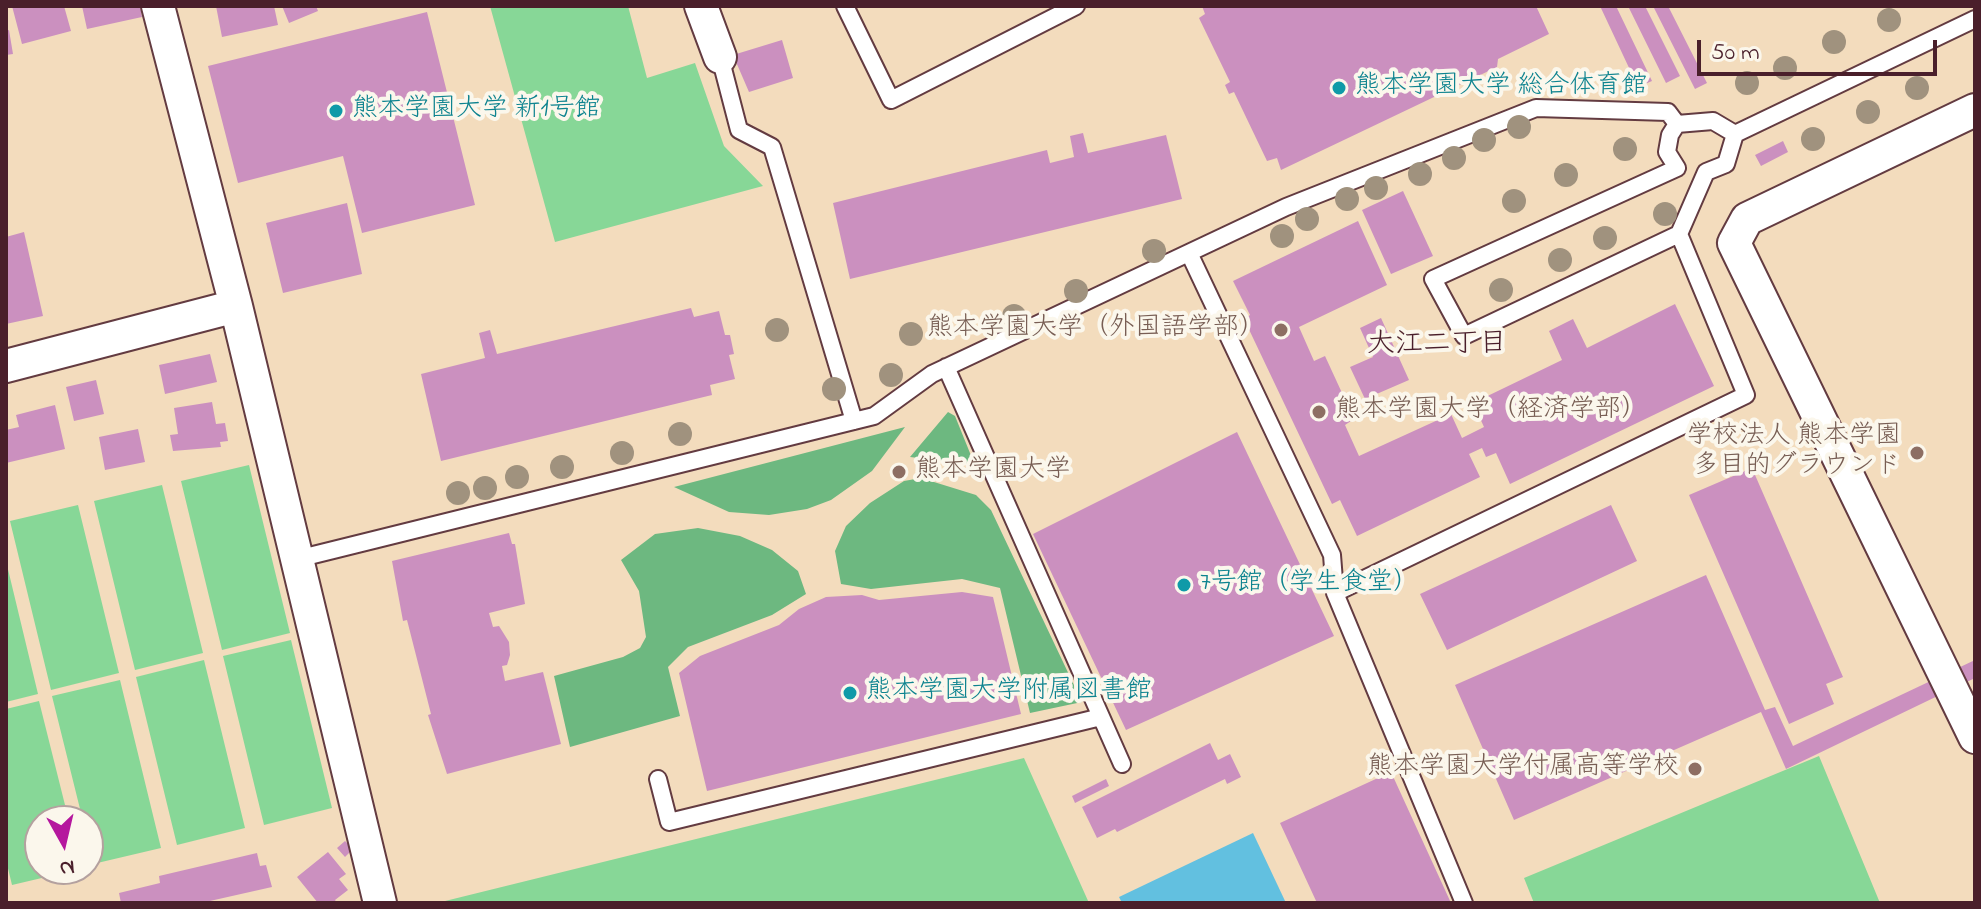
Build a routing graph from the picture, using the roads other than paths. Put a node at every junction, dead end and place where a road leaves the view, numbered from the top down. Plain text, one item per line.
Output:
1 (158, 6) edge
2 (701, 6) edge
3 (845, 6) edge
4 (1076, 6) edge
5 (1975, 19) edge
6 (720, 57) joint
7 (1975, 110) edge
8 (1677, 124) junction
9 (1735, 134) junction
10 (1677, 168) junction
11 (1706, 172) junction
12 (1679, 234) junction
13 (1189, 253) junction
14 (236, 306) junction
15 (6, 366) edge
16 (946, 367) junction
17 (854, 421) junction
18 (297, 559) junction
19 (1335, 593) junction
20 (1101, 717) junction
21 (1975, 737) edge
22 (1122, 764) dead end
23 (658, 779) dead end
24 (380, 903) edge
25 (1464, 903) edge

1 - 14 street
2 - 6 street
3 - 4 lane
5 - 9 lane
6 - 17 lane
7 - 21 street
8 - 9 lane
8 - 10 lane
8 - 13 lane
9 - 11 lane
10 - 11 lane
10 - 12 lane
11 - 12 lane
12 - 19 lane
13 - 16 lane
13 - 19 lane
14 - 15 street
14 - 18 street
16 - 17 lane
16 - 20 lane
17 - 18 lane
18 - 24 street
19 - 25 lane
20 - 22 lane
20 - 23 lane

